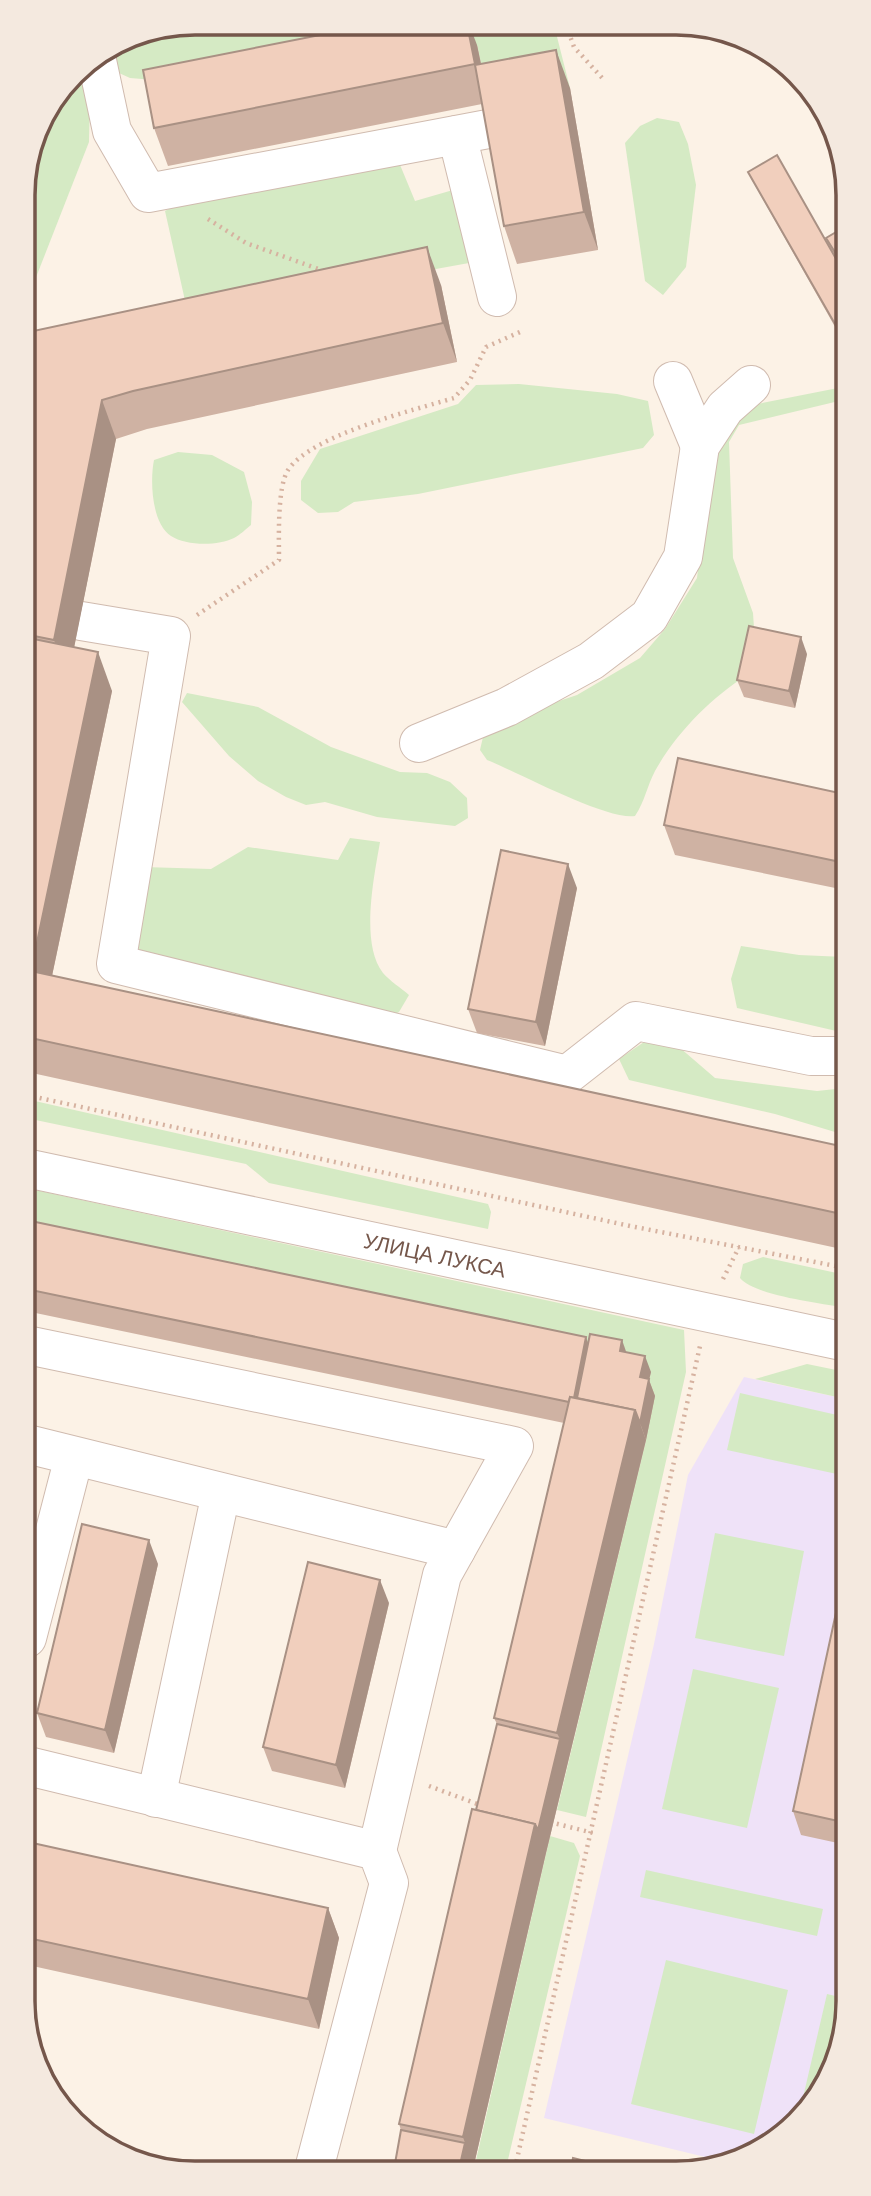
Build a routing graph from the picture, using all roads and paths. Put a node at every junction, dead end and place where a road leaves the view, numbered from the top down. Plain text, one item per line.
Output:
1 (570, 35) edge
2 (98, 68) edge
3 (604, 80) dead end
4 (163, 190) junction
5 (333, 273) edge
6 (497, 297) dead end
7 (520, 332) dead end
8 (673, 381) dead end
9 (751, 385) dead end
10 (700, 446) junction
11 (81, 621) dead end
12 (170, 636) junction
13 (419, 743) dead end
14 (836, 1056) edge
15 (35, 1097) edge
16 (35, 1170) edge
17 (739, 1247) junction
18 (836, 1266) edge
19 (707, 1312) junction
20 (836, 1340) edge
21 (35, 1347) edge
22 (35, 1446) edge
23 (74, 1457) junction
24 (221, 1493) junction
25 (456, 1550) junction
26 (35, 1607) edge
27 (35, 1768) edge
28 (396, 1772) junction
29 (156, 1798) junction
30 (484, 1806) edge
31 (537, 1818) edge
32 (593, 1833) junction
33 (377, 1851) junction
34 (316, 2161) edge
35 (518, 2161) edge

1 - 3 path
2 - 4 street
4 - 5 path
4 - 6 street
7 - 12 path
8 - 10 street
9 - 10 street
10 - 13 street
11 - 12 street
12 - 14 street
15 - 17 path
16 - 19 street, УЛИЦА ЛУКСА
17 - 18 path
17 - 19 path
19 - 20 street, УЛИЦА ЛУКСА
19 - 32 path
21 - 25 street
22 - 23 street
23 - 24 street
23 - 26 street
24 - 25 street
24 - 29 street
25 - 28 street
27 - 29 street
28 - 30 path
28 - 33 street
29 - 33 street
31 - 32 path
32 - 35 path
33 - 34 street

